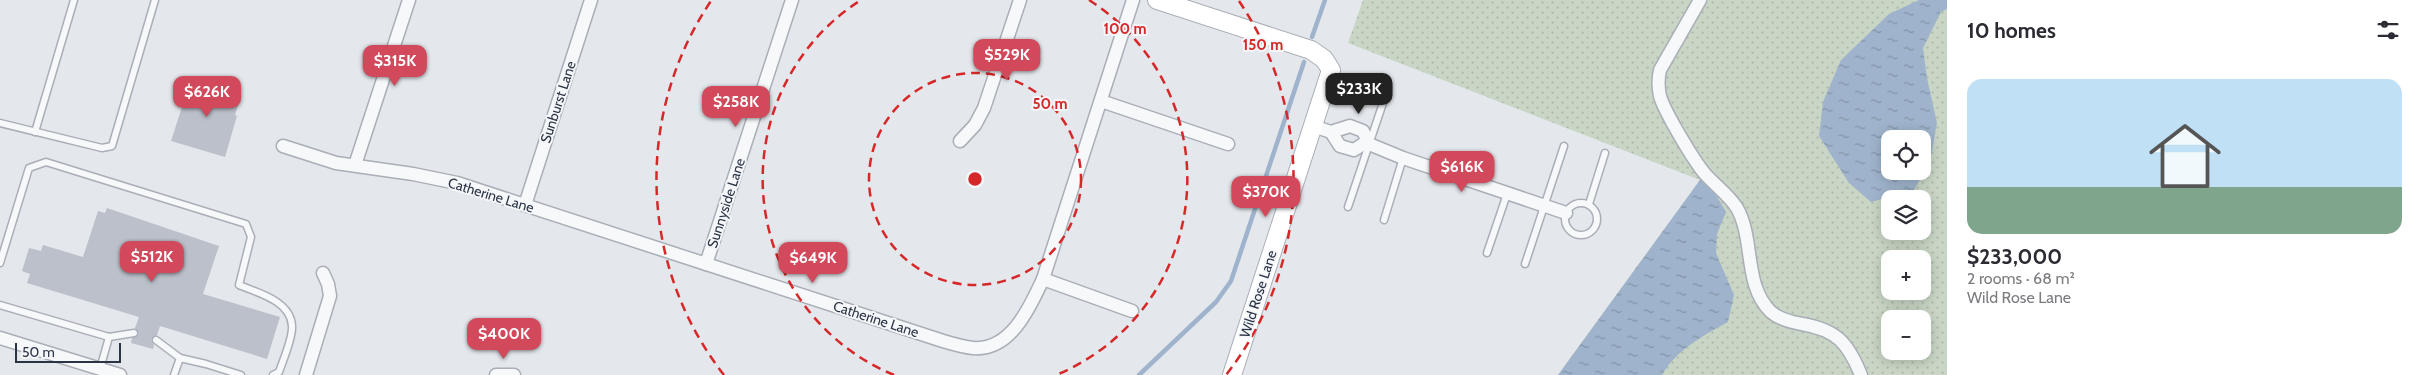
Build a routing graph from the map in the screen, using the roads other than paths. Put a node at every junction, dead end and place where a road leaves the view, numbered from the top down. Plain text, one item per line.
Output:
1 (74, 0) edge
2 (156, 0) edge
3 (409, 0) edge
4 (591, 0) edge
5 (792, 0) edge
6 (1020, 0) edge
7 (1133, 0) edge
8 (1157, 0) edge
9 (1700, 0) edge
10 (1388, 88) dead end
11 (1101, 101) junction
12 (0, 123) edge
13 (1313, 126) junction
14 (35, 132) junction
15 (1331, 132) junction
16 (960, 141) dead end
17 (1367, 143) junction
18 (1228, 144) dead end
19 (283, 146) dead end
20 (1564, 146) dead end
21 (1604, 153) dead end
22 (1403, 158) junction
23 (355, 165) junction
24 (1507, 194) junction
25 (1589, 204) junction
26 (525, 205) junction
27 (1545, 206) junction
28 (1348, 207) dead end
29 (1566, 213) junction
30 (1384, 220) dead end
31 (1487, 253) dead end
32 (0, 263) edge
33 (706, 264) junction
34 (1526, 264) dead end
35 (323, 273) dead end
36 (1044, 279) junction
37 (0, 305) edge
38 (1132, 311) dead end
39 (134, 333) dead end
40 (109, 337) junction
41 (0, 338) edge
42 (156, 340) dead end
43 (180, 358) junction
44 (100, 369) junction
45 (120, 375) edge
46 (174, 375) edge
47 (241, 375) edge
48 (273, 375) edge
49 (306, 375) edge
50 (496, 375) edge
51 (514, 375) edge
52 (1232, 375) edge
53 (1861, 375) edge

1 - 14 lane
2 - 14 lane
3 - 23 street
4 - 26 street, Sunburst Lane
5 - 33 street, Sunnyside Lane
6 - 16 street
7 - 11 street, Catherine Lane
8 - 13 street, Wild Rose Lane
9 - 53 street
10 - 17 lane
11 - 18 street
11 - 36 street, Catherine Lane
12 - 14 lane
13 - 15 street
13 - 52 street, Wild Rose Lane
15 - 17 street
15 - 17 street
17 - 22 street
17 - 28 lane
19 - 23 street, Catherine Lane
20 - 27 lane
21 - 25 lane
22 - 24 street
22 - 30 lane
23 - 26 street, Catherine Lane
24 - 27 street
24 - 31 lane
25 - 29 lane
25 - 29 lane
26 - 33 street, Catherine Lane
27 - 29 street
27 - 34 lane
32 - 48 lane
33 - 36 street, Catherine Lane
35 - 49 street
36 - 38 street
37 - 40 lane
39 - 40 lane
40 - 44 lane
41 - 44 street
42 - 43 lane
43 - 46 lane
43 - 47 lane
44 - 45 street
50 - 51 street

